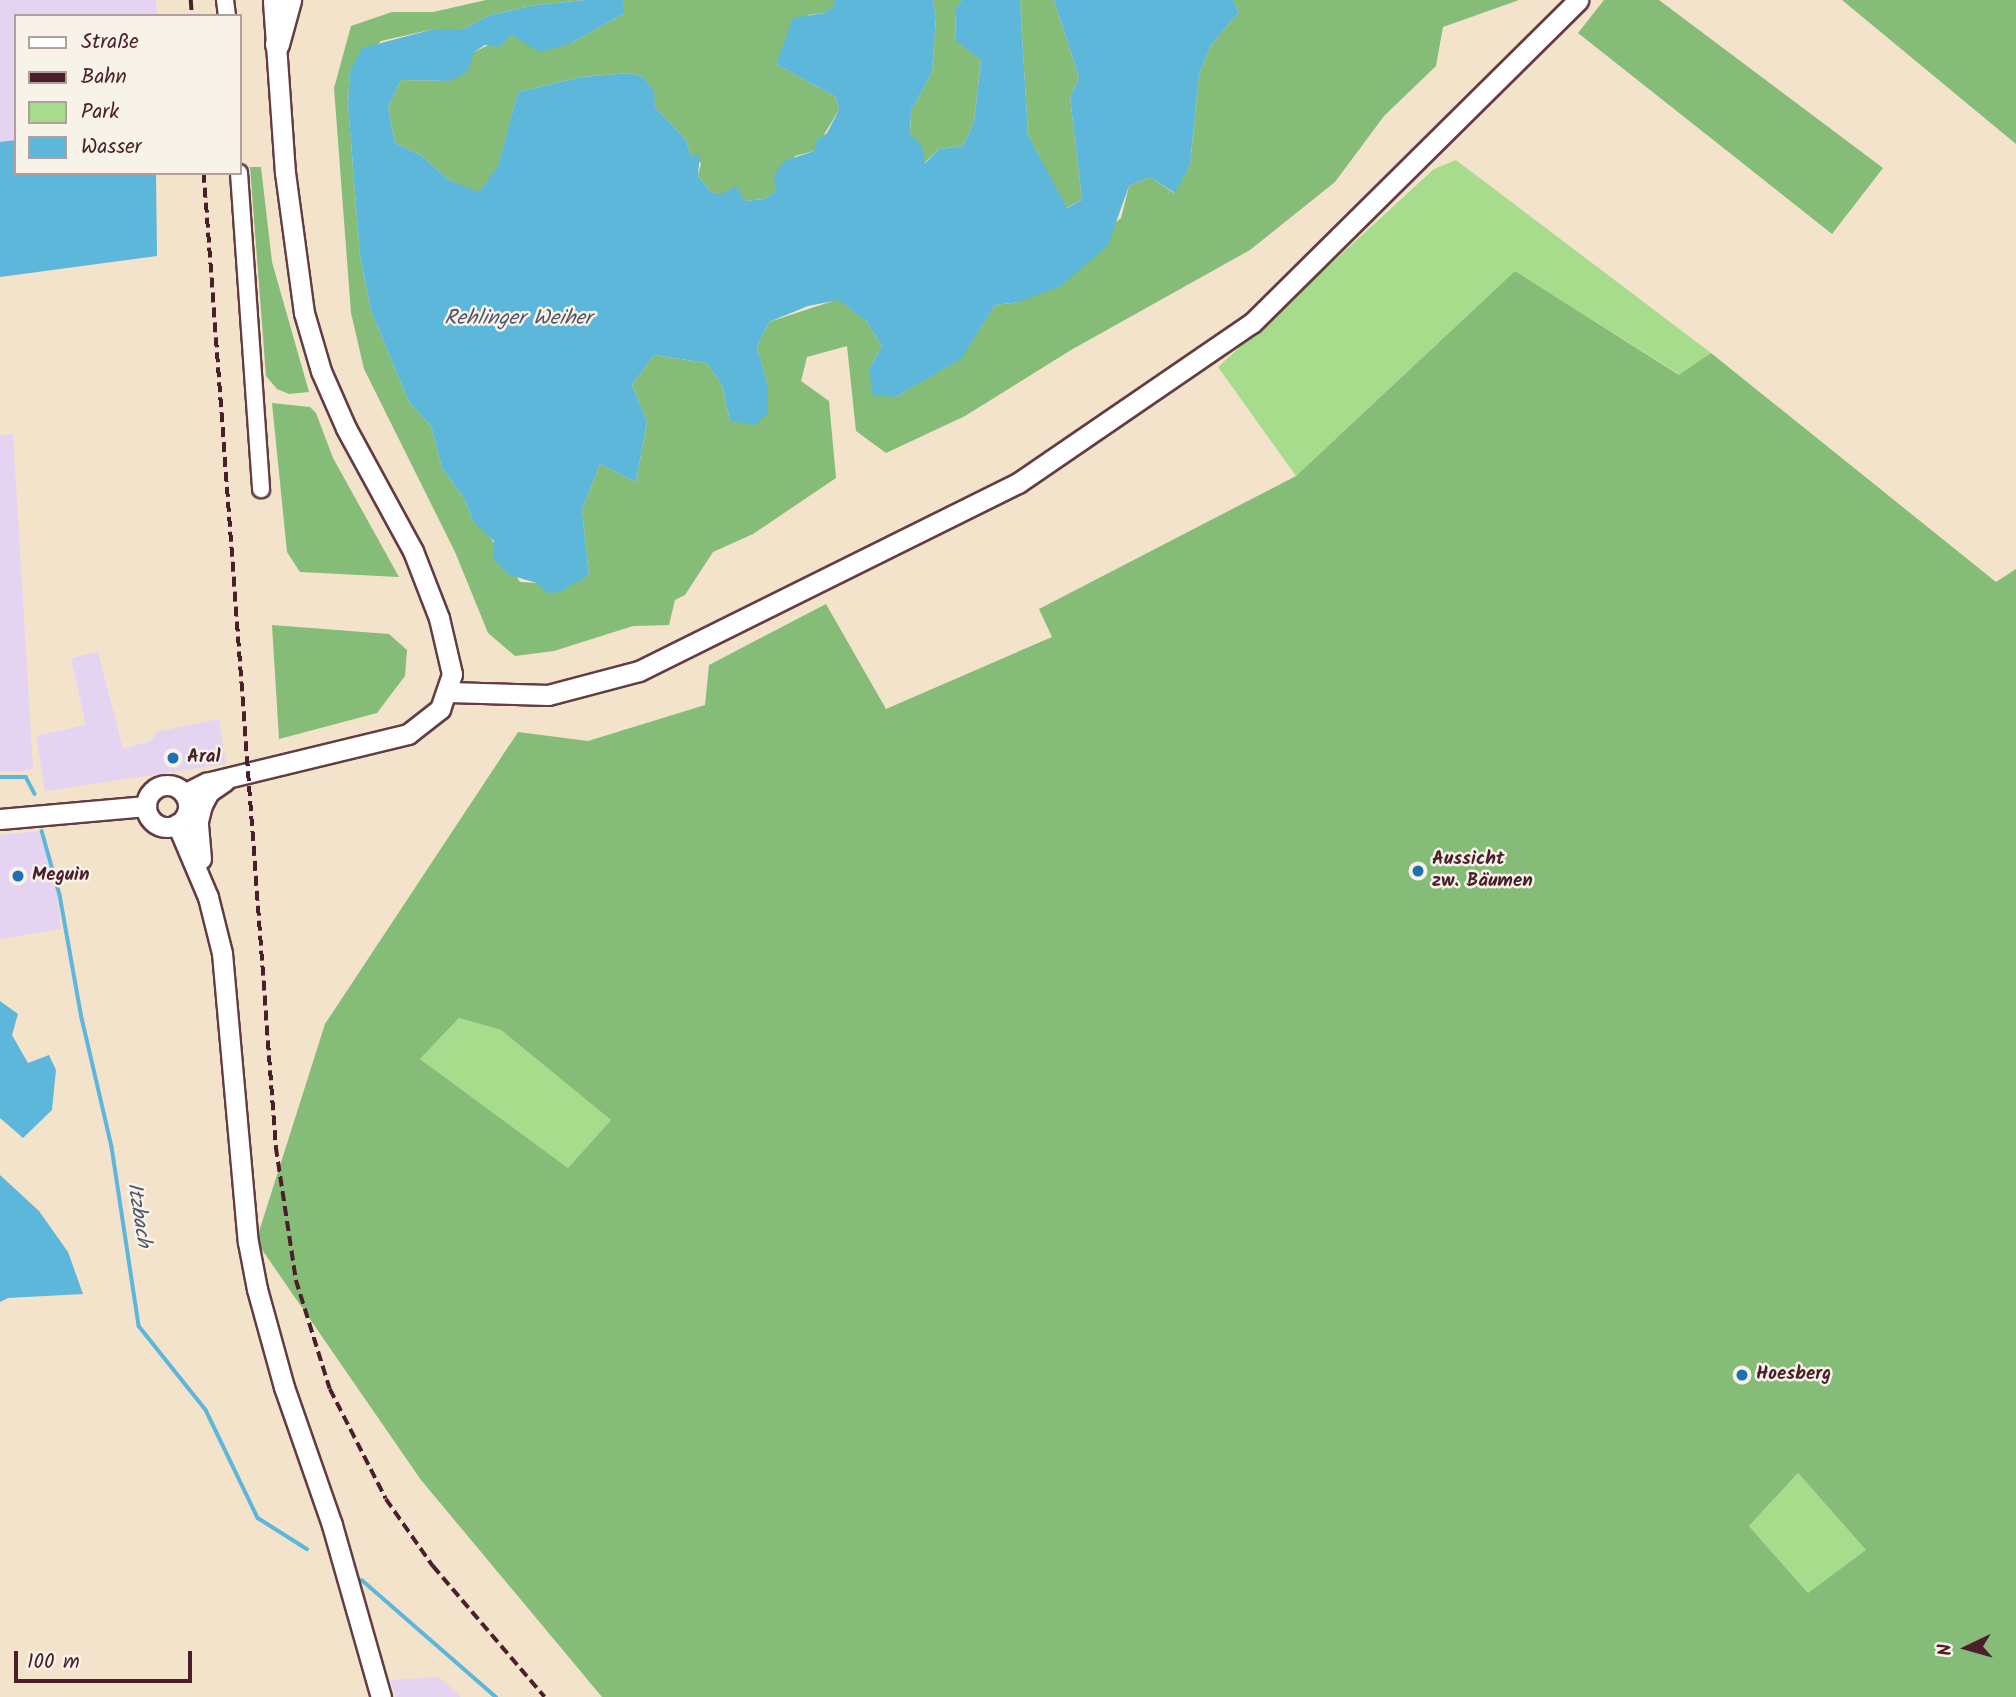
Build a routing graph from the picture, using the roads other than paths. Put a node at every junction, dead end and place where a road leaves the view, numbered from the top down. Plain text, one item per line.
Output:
1 (273, 0) edge
2 (289, 0) edge
3 (1578, 0) edge
4 (277, 44) junction
5 (239, 175) edge
6 (261, 489) dead end
7 (449, 692) junction
8 (236, 776) junction
9 (184, 794) junction
10 (146, 806) junction
11 (0, 819) edge
12 (177, 824) junction
13 (205, 889) junction
14 (381, 1697) edge

1 - 4 main road
2 - 4 highway
3 - 7 main road
4 - 7 main road
5 - 6 street
7 - 8 main road
8 - 9 main road
8 - 13 main road
9 - 10 main road
9 - 12 main road
10 - 11 main road
10 - 12 main road
12 - 13 main road
13 - 14 main road

